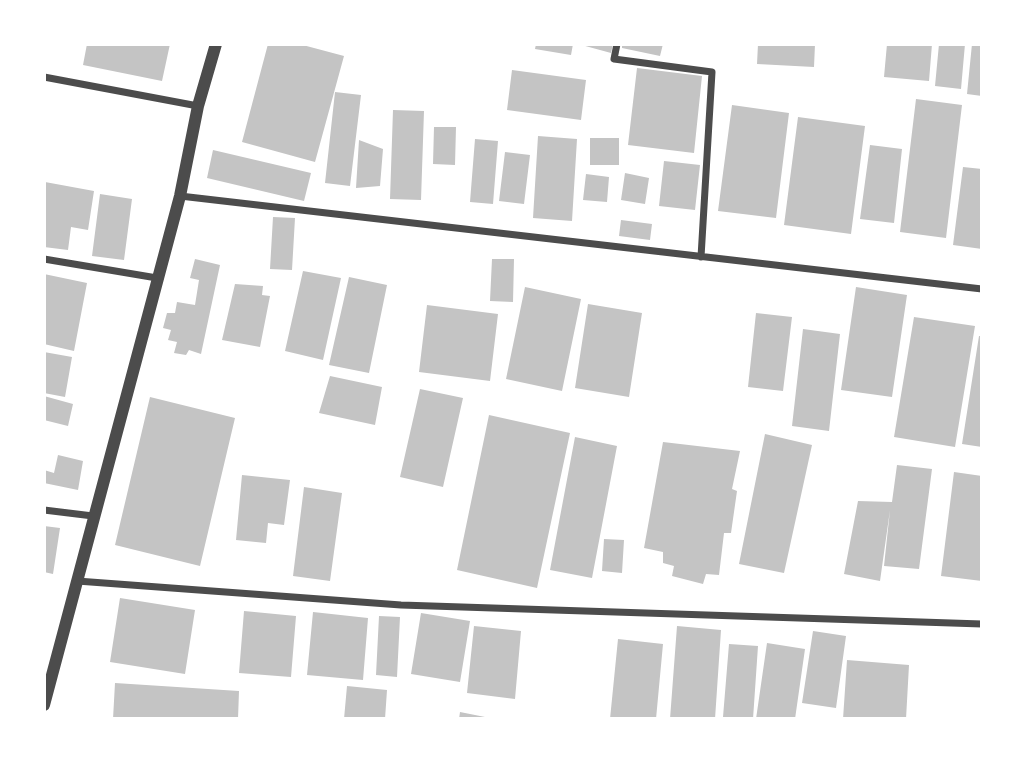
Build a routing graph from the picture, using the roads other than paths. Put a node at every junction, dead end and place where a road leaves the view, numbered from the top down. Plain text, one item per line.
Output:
1 (216, 44) edge
2 (617, 44) edge
3 (44, 78) edge
4 (198, 106) junction
5 (180, 196) junction
6 (701, 257) junction
7 (44, 260) edge
8 (157, 278) junction
9 (982, 289) edge
10 (44, 510) edge
11 (93, 516) junction
12 (76, 581) junction
13 (982, 624) edge
14 (44, 705) edge

1 - 4 street
2 - 6 street
3 - 4 street
4 - 5 street
5 - 6 street
5 - 8 street
6 - 9 street
7 - 8 street
8 - 11 street
10 - 11 street
11 - 12 street
12 - 13 street
12 - 14 street

